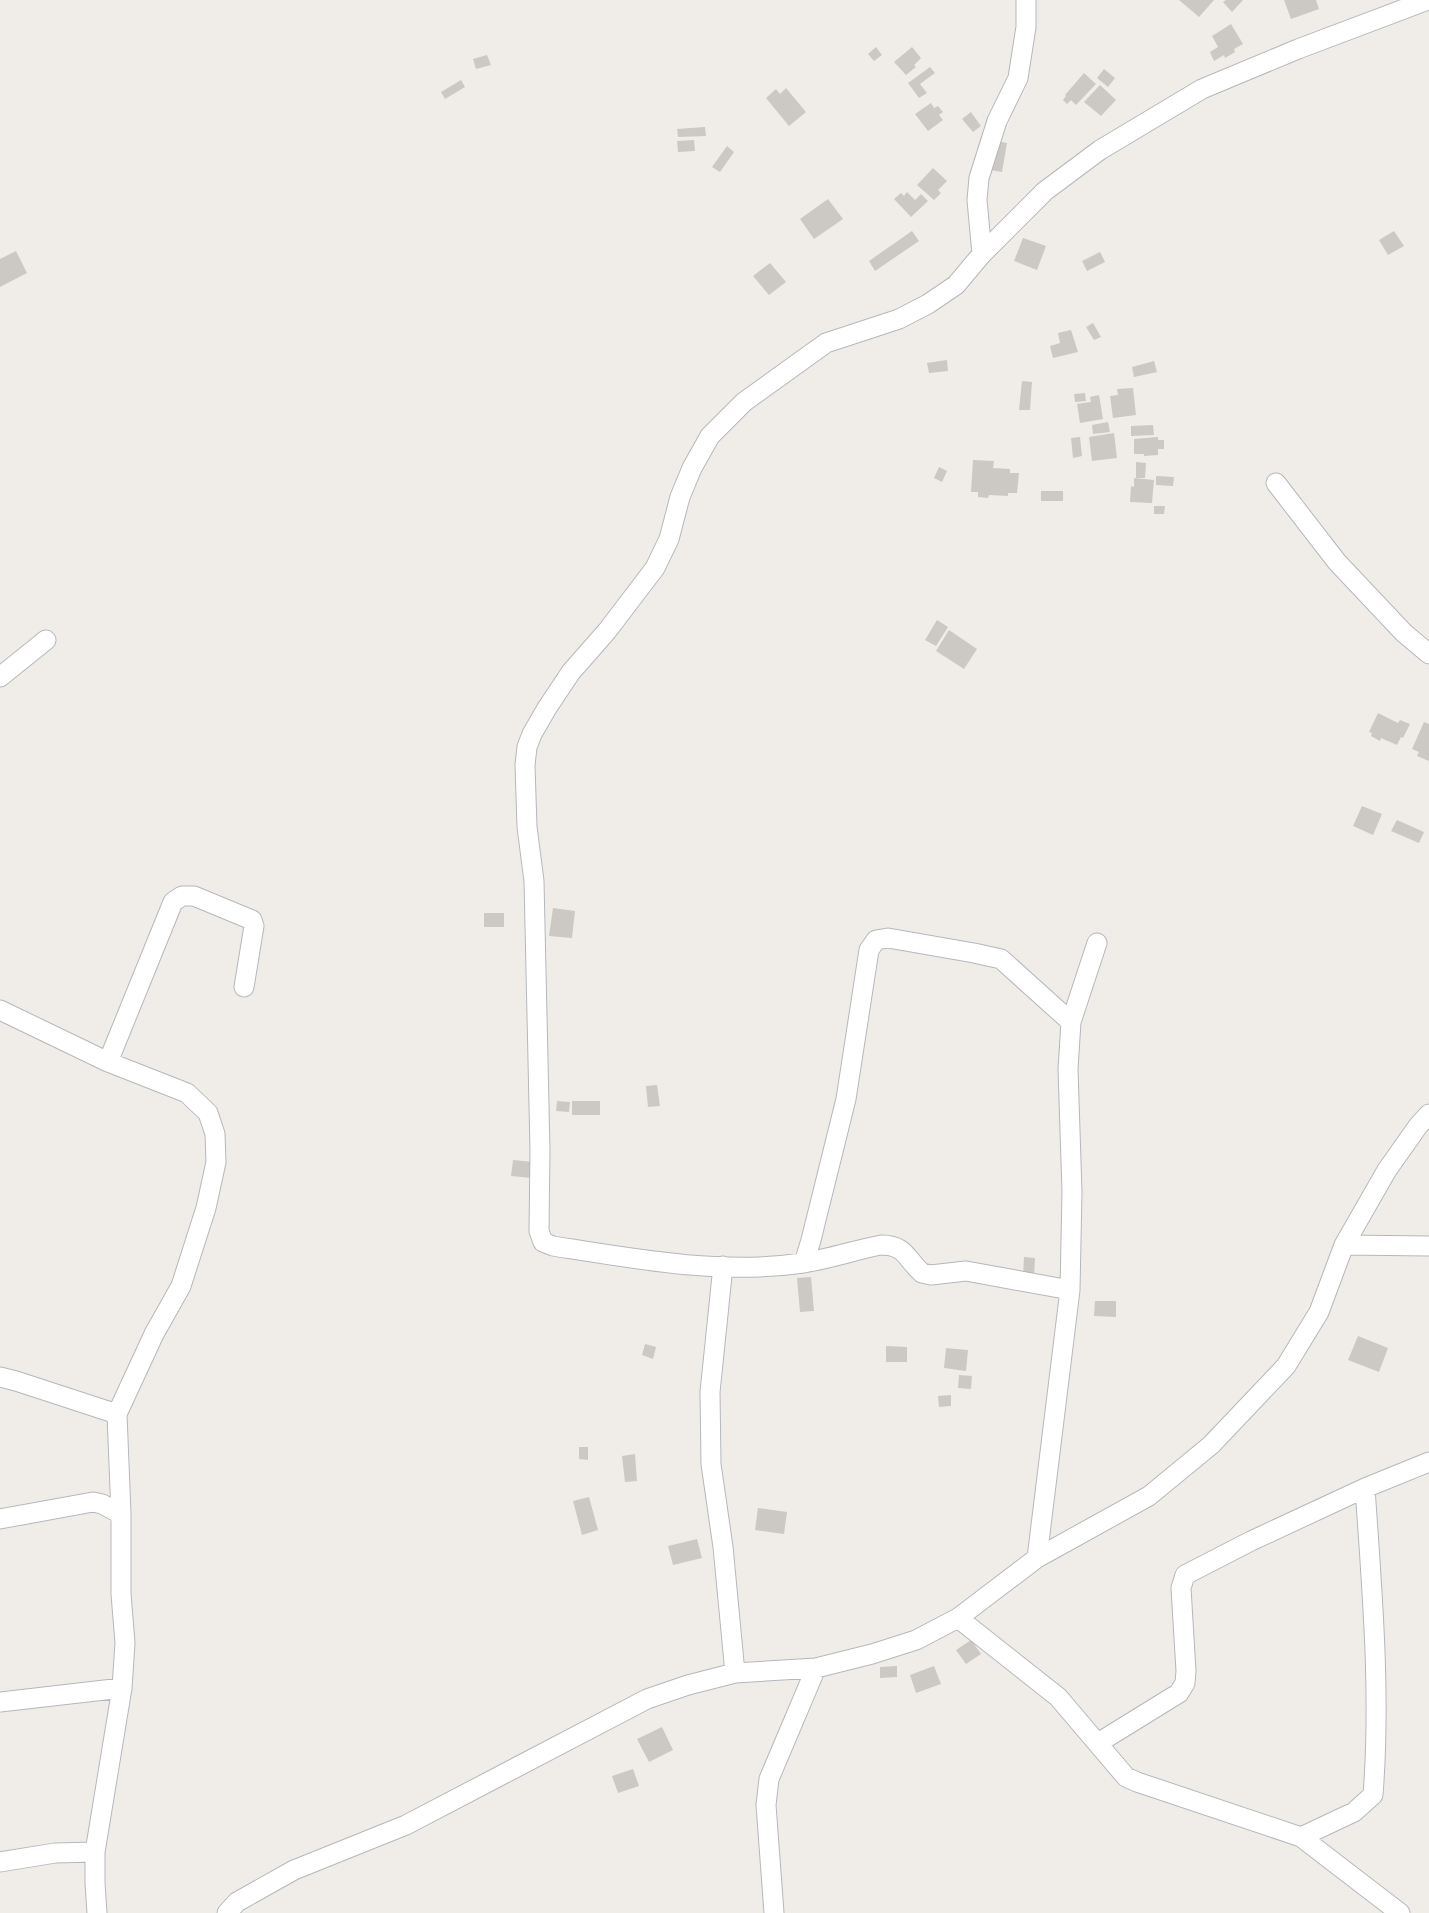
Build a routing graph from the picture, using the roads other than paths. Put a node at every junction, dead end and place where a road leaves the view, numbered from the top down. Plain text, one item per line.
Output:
1 (1026, 0) edge
2 (1427, 0) edge
3 (982, 254) junction
4 (1276, 483) dead end
5 (46, 640) dead end
6 (1429, 654) edge
7 (0, 677) edge
8 (1097, 943) dead end
9 (244, 987) dead end
10 (0, 1010) edge
11 (1071, 1022) junction
12 (108, 1062) junction
13 (1429, 1114) edge
14 (1344, 1245) junction
15 (1429, 1246) edge
16 (804, 1263) junction
17 (723, 1266) junction
18 (1070, 1290) junction
19 (0, 1377) edge
20 (117, 1415) junction
21 (1429, 1462) edge
22 (1365, 1488) junction
23 (121, 1514) junction
24 (0, 1519) edge
25 (1037, 1558) junction
26 (958, 1618) junction
27 (816, 1668) junction
28 (735, 1673) junction
29 (122, 1688) junction
30 (0, 1702) edge
31 (1098, 1743) junction
32 (1301, 1837) junction
33 (95, 1852) junction
34 (0, 1862) edge
35 (97, 1913) edge
36 (227, 1913) edge
37 (774, 1913) edge
38 (1400, 1913) edge

1 - 3 street
2 - 3 street
3 - 17 street
4 - 6 street
5 - 7 street
8 - 11 street
9 - 12 street
10 - 12 street
11 - 16 street
11 - 18 street
12 - 20 street
13 - 14 street
14 - 15 street
14 - 25 street
16 - 17 street
16 - 18 street
17 - 28 street
18 - 25 street
19 - 20 street
20 - 23 street
21 - 22 street
22 - 31 street
22 - 32 street
23 - 24 street
23 - 29 street
25 - 26 street
26 - 27 street
26 - 31 street
27 - 28 street
27 - 37 street
28 - 36 street
29 - 30 street
29 - 33 street
31 - 32 street
32 - 38 street
33 - 34 street
33 - 35 street

